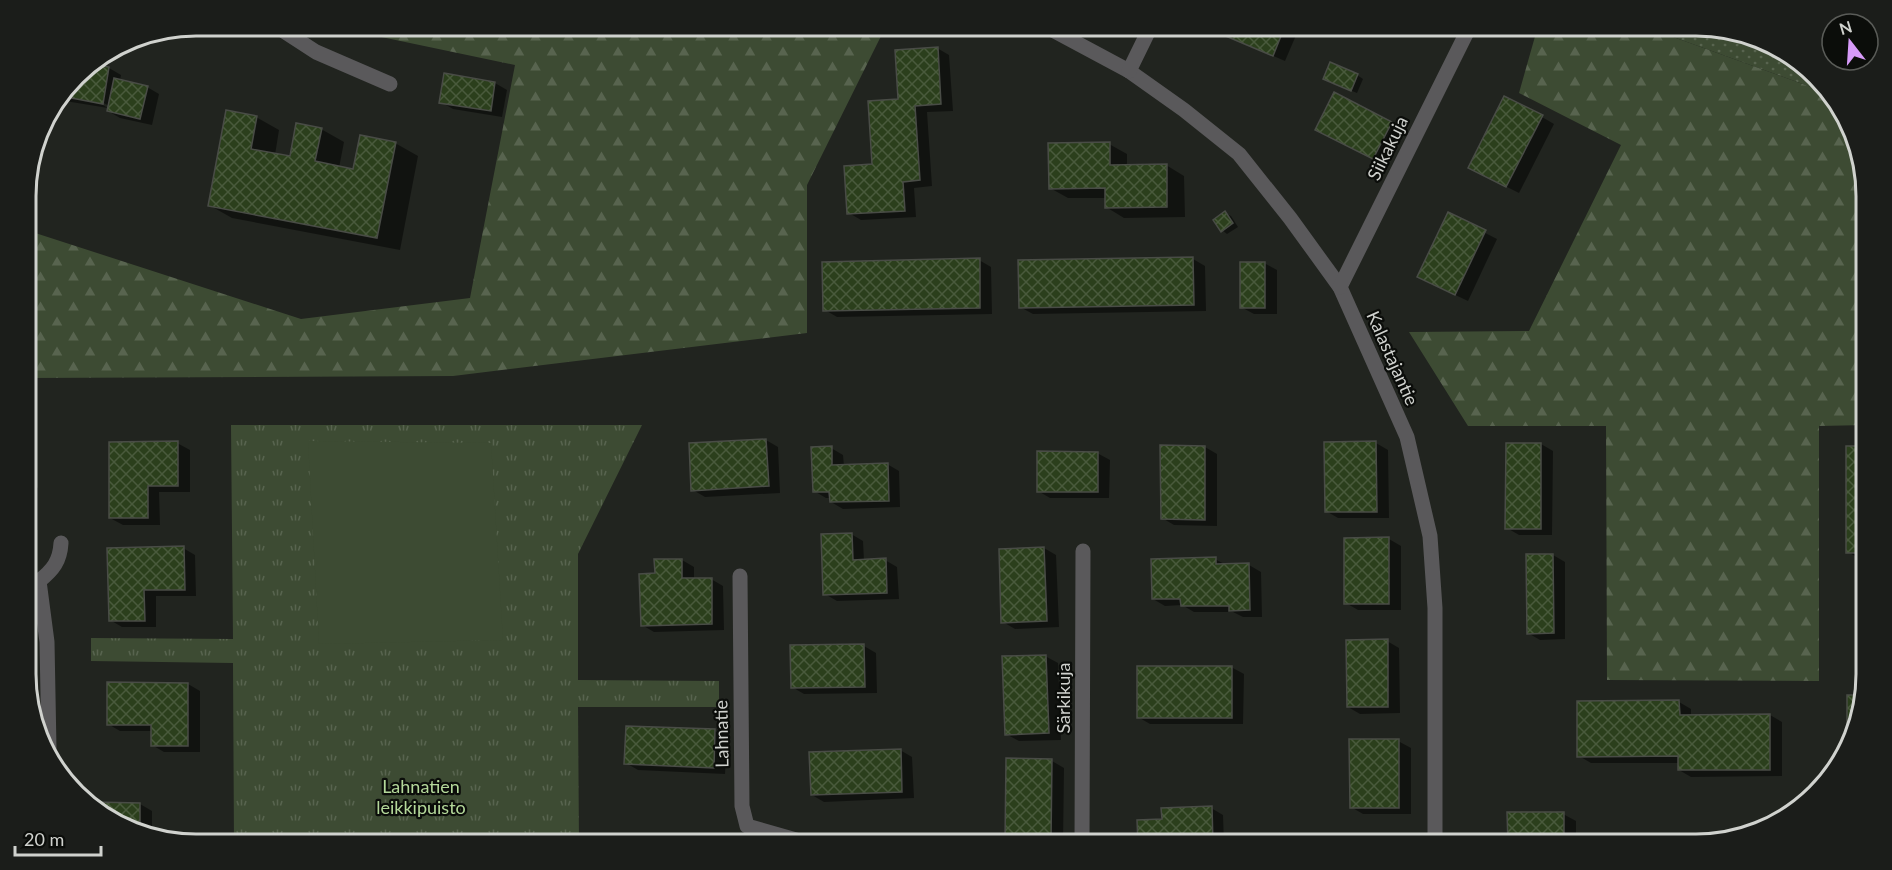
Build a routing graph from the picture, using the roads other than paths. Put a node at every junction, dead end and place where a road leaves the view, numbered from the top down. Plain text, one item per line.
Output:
1 (291, 36) edge
2 (1064, 36) edge
3 (1146, 36) edge
4 (1465, 36) edge
5 (1129, 71) junction
6 (390, 84) dead end
7 (1340, 287) junction
8 (62, 543) dead end
9 (1083, 551) dead end
10 (36, 576) edge
11 (740, 576) dead end
12 (36, 592) edge
13 (49, 736) edge
14 (775, 834) edge
15 (1082, 834) edge
16 (1435, 834) edge

1 - 6 street
2 - 5 street, Kalastajantie
3 - 5 street
4 - 7 street, Siikakuja
5 - 7 street, Kalastajantie
7 - 16 street, Kalastajantie
8 - 10 street
9 - 15 street, Särkikuja
11 - 14 street, Lahnatie
12 - 13 street

